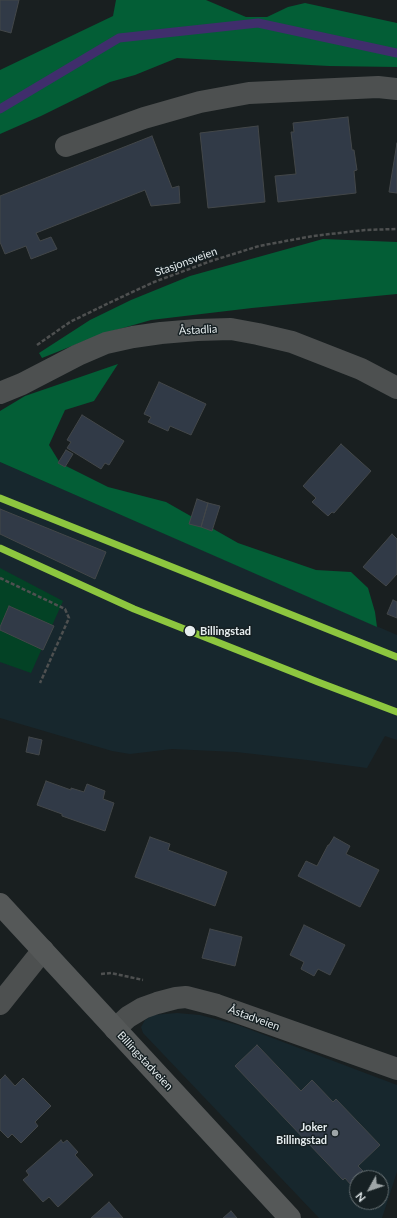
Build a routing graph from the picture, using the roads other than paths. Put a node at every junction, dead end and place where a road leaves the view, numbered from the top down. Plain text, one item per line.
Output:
1 (397, 89) edge
2 (66, 146) dead end
3 (397, 388) edge
4 (0, 393) edge
5 (0, 904) edge
6 (43, 950) junction
7 (0, 1004) edge
8 (115, 1029) junction
9 (397, 1069) edge
10 (290, 1218) edge

1 - 2 street
3 - 4 street, Åstadlia
5 - 6 main road, Billingstadveien
6 - 7 street
6 - 8 main road, Billingstadveien
8 - 9 street, Åstadveien
8 - 10 main road, Billingstadveien

